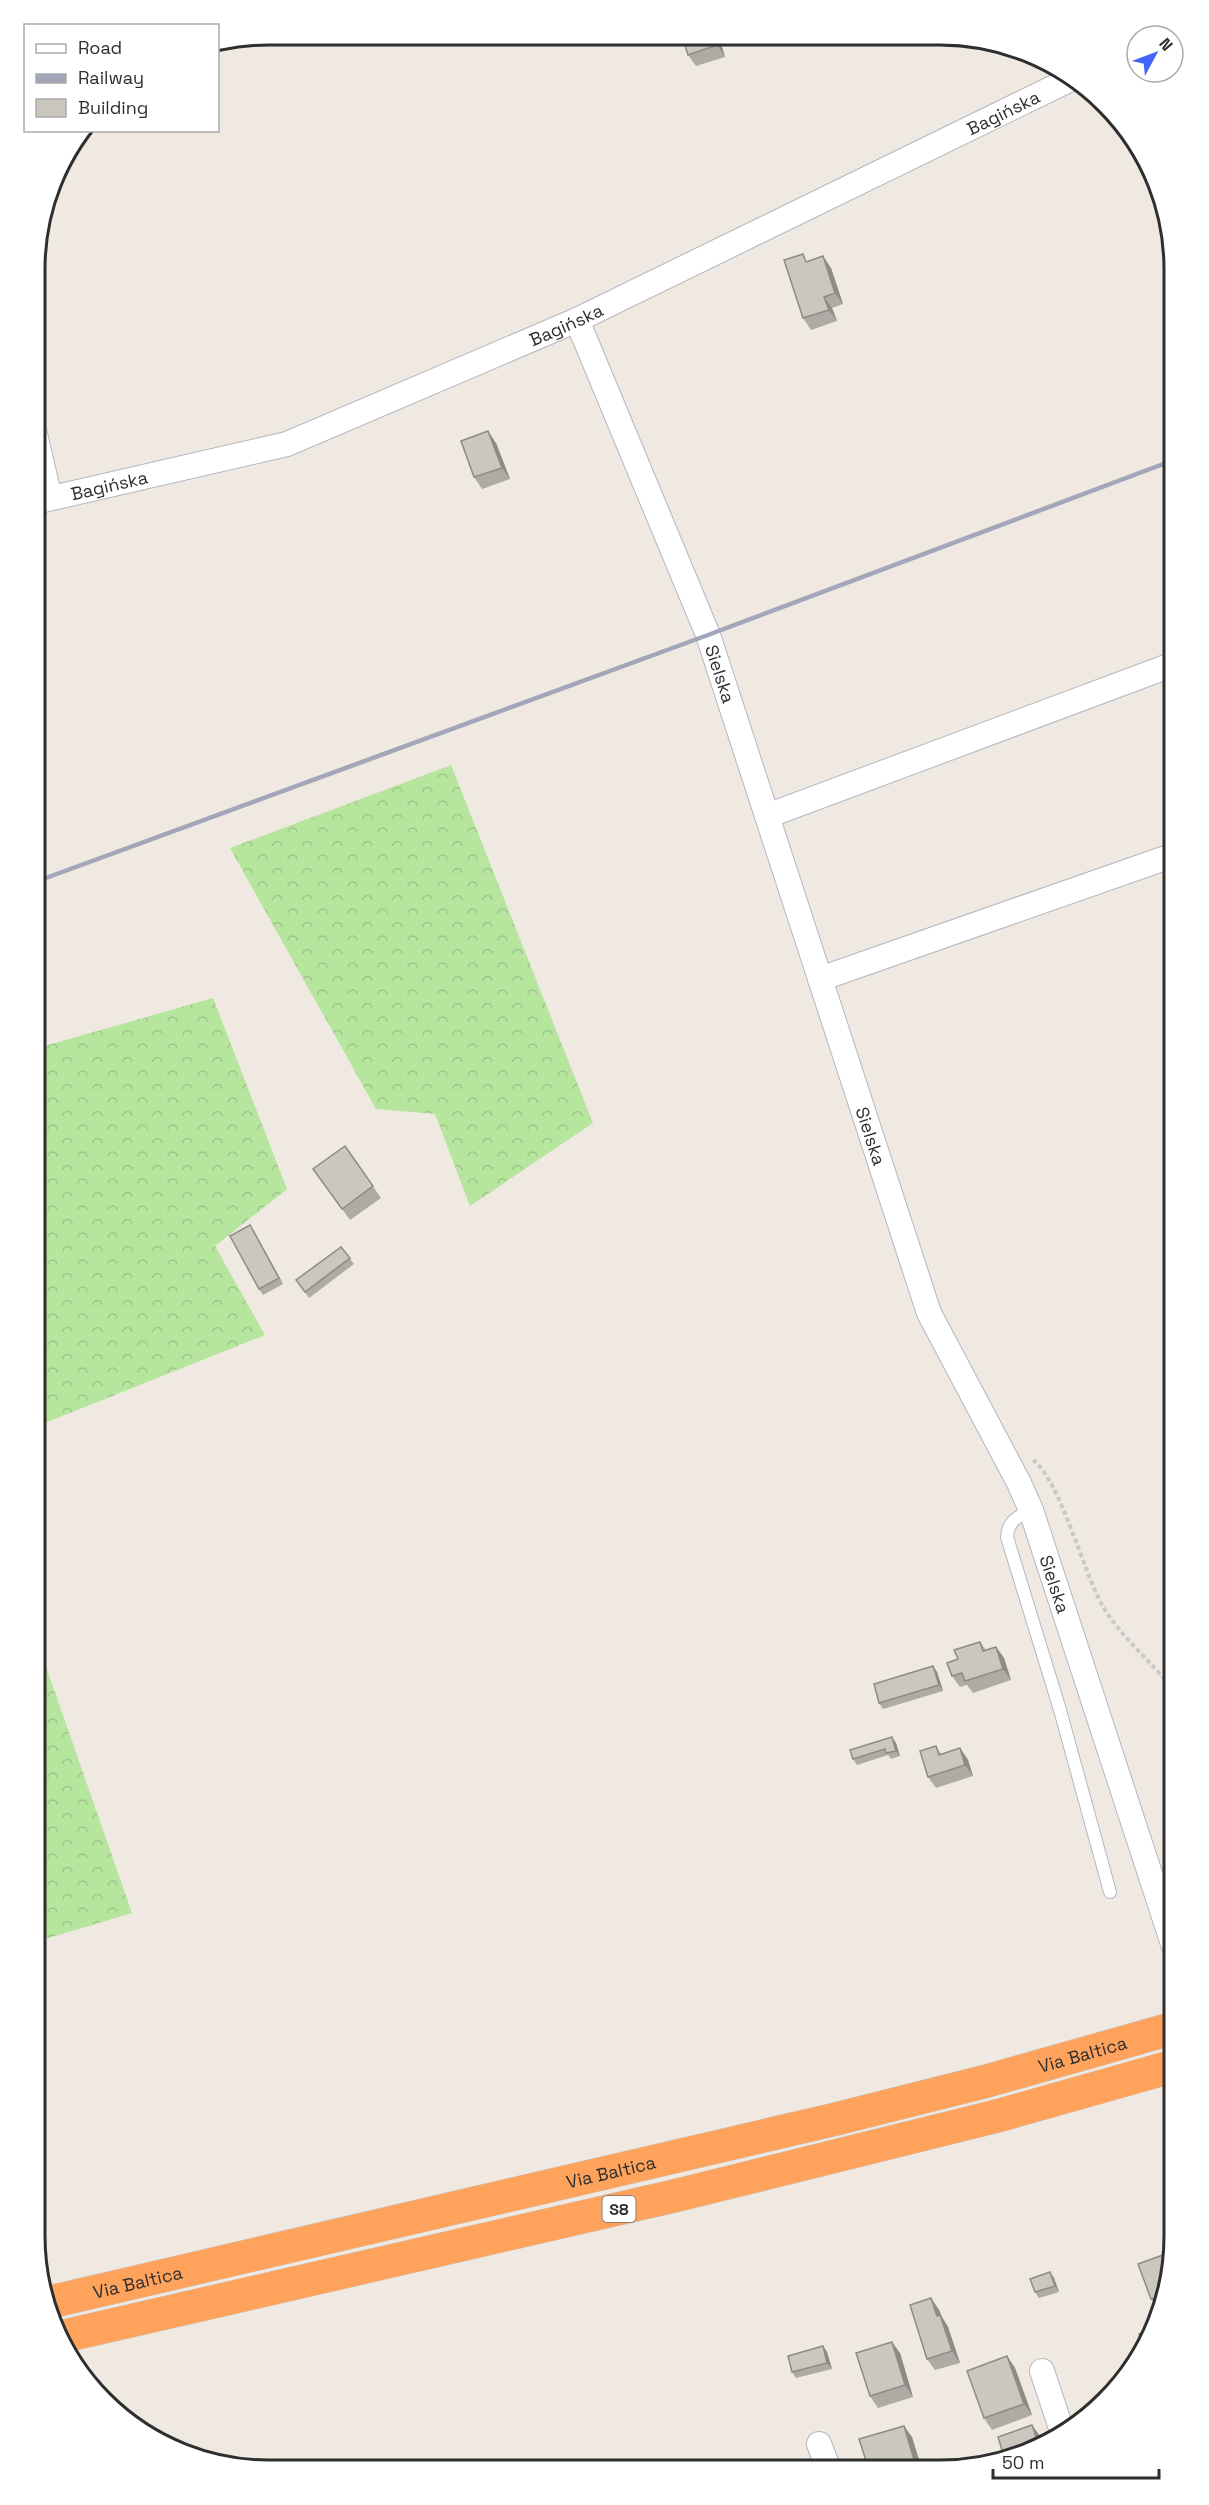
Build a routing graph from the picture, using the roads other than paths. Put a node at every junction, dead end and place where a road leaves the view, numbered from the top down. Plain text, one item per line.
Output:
1 (1064, 82) edge
2 (577, 320) junction
3 (45, 499) edge
4 (1164, 668) edge
5 (767, 816) junction
6 (1164, 859) edge
7 (820, 979) junction
8 (1031, 1510) junction
9 (1110, 1892) dead end
10 (1164, 1916) edge
11 (1164, 2031) edge
12 (1164, 2069) edge
13 (55, 2301) edge
14 (68, 2335) edge
15 (1042, 2371) dead end
16 (1060, 2425) edge
17 (819, 2444) dead end
18 (825, 2460) edge

1 - 2 street, Bagińska
2 - 3 street, Bagińska
2 - 5 street, Sielska
4 - 5 street
5 - 7 street, Sielska
6 - 7 street
7 - 8 street, Sielska
8 - 9 lane
8 - 10 street, Sielska
11 - 13 highway, Via Baltica / S8
12 - 14 highway, Via Baltica / S8
15 - 16 street
17 - 18 street

